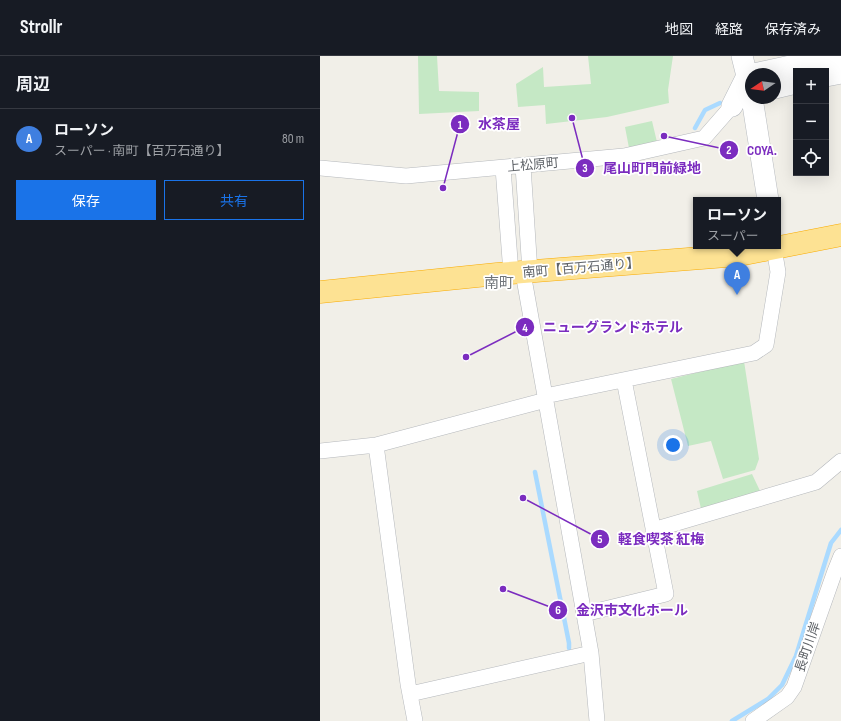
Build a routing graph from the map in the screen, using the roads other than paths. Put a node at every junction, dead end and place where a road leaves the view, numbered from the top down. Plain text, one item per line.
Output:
1 (742, 56) edge
2 (836, 56) edge
3 (746, 68) edge
4 (781, 73) edge
5 (841, 73) edge
6 (829, 75) edge
7 (793, 84) edge
8 (781, 87) edge
9 (745, 90) edge
10 (753, 104) edge
11 (732, 106) joint
12 (523, 166) junction
13 (320, 168) edge
14 (503, 168) junction
15 (768, 197) edge
16 (841, 235) edge
17 (781, 246) edge
18 (765, 249) edge
19 (774, 249) edge
20 (521, 273) junction
21 (320, 292) edge
22 (624, 380) junction
23 (546, 398) junction
24 (376, 445) junction
25 (320, 451) edge
26 (841, 462) edge
27 (653, 530) junction
28 (841, 556) edge
29 (584, 614) junction
30 (591, 653) junction
31 (410, 694) junction
32 (415, 721) edge
33 (597, 721) edge
34 (753, 721) edge

1 - 3 street
2 - 4 street
5 - 6 street
7 - 8 street
9 - 11 street
10 - 15 street
11 - 12 street, 上松原町
12 - 14 street, 上松原町
12 - 20 street
13 - 14 street, 上松原町
14 - 20 street
16 - 17 highway, 南町【百万石通り】
18 - 20 highway, 南町【百万石通り】
19 - 22 street
20 - 21 highway, 南町【百万石通り】
20 - 23 street
22 - 23 street
22 - 27 street
23 - 24 street
23 - 29 street
24 - 25 street
24 - 31 street
26 - 27 street
27 - 29 street
28 - 34 street, 長町川岸
29 - 30 street
30 - 31 street
30 - 33 street
31 - 32 street

